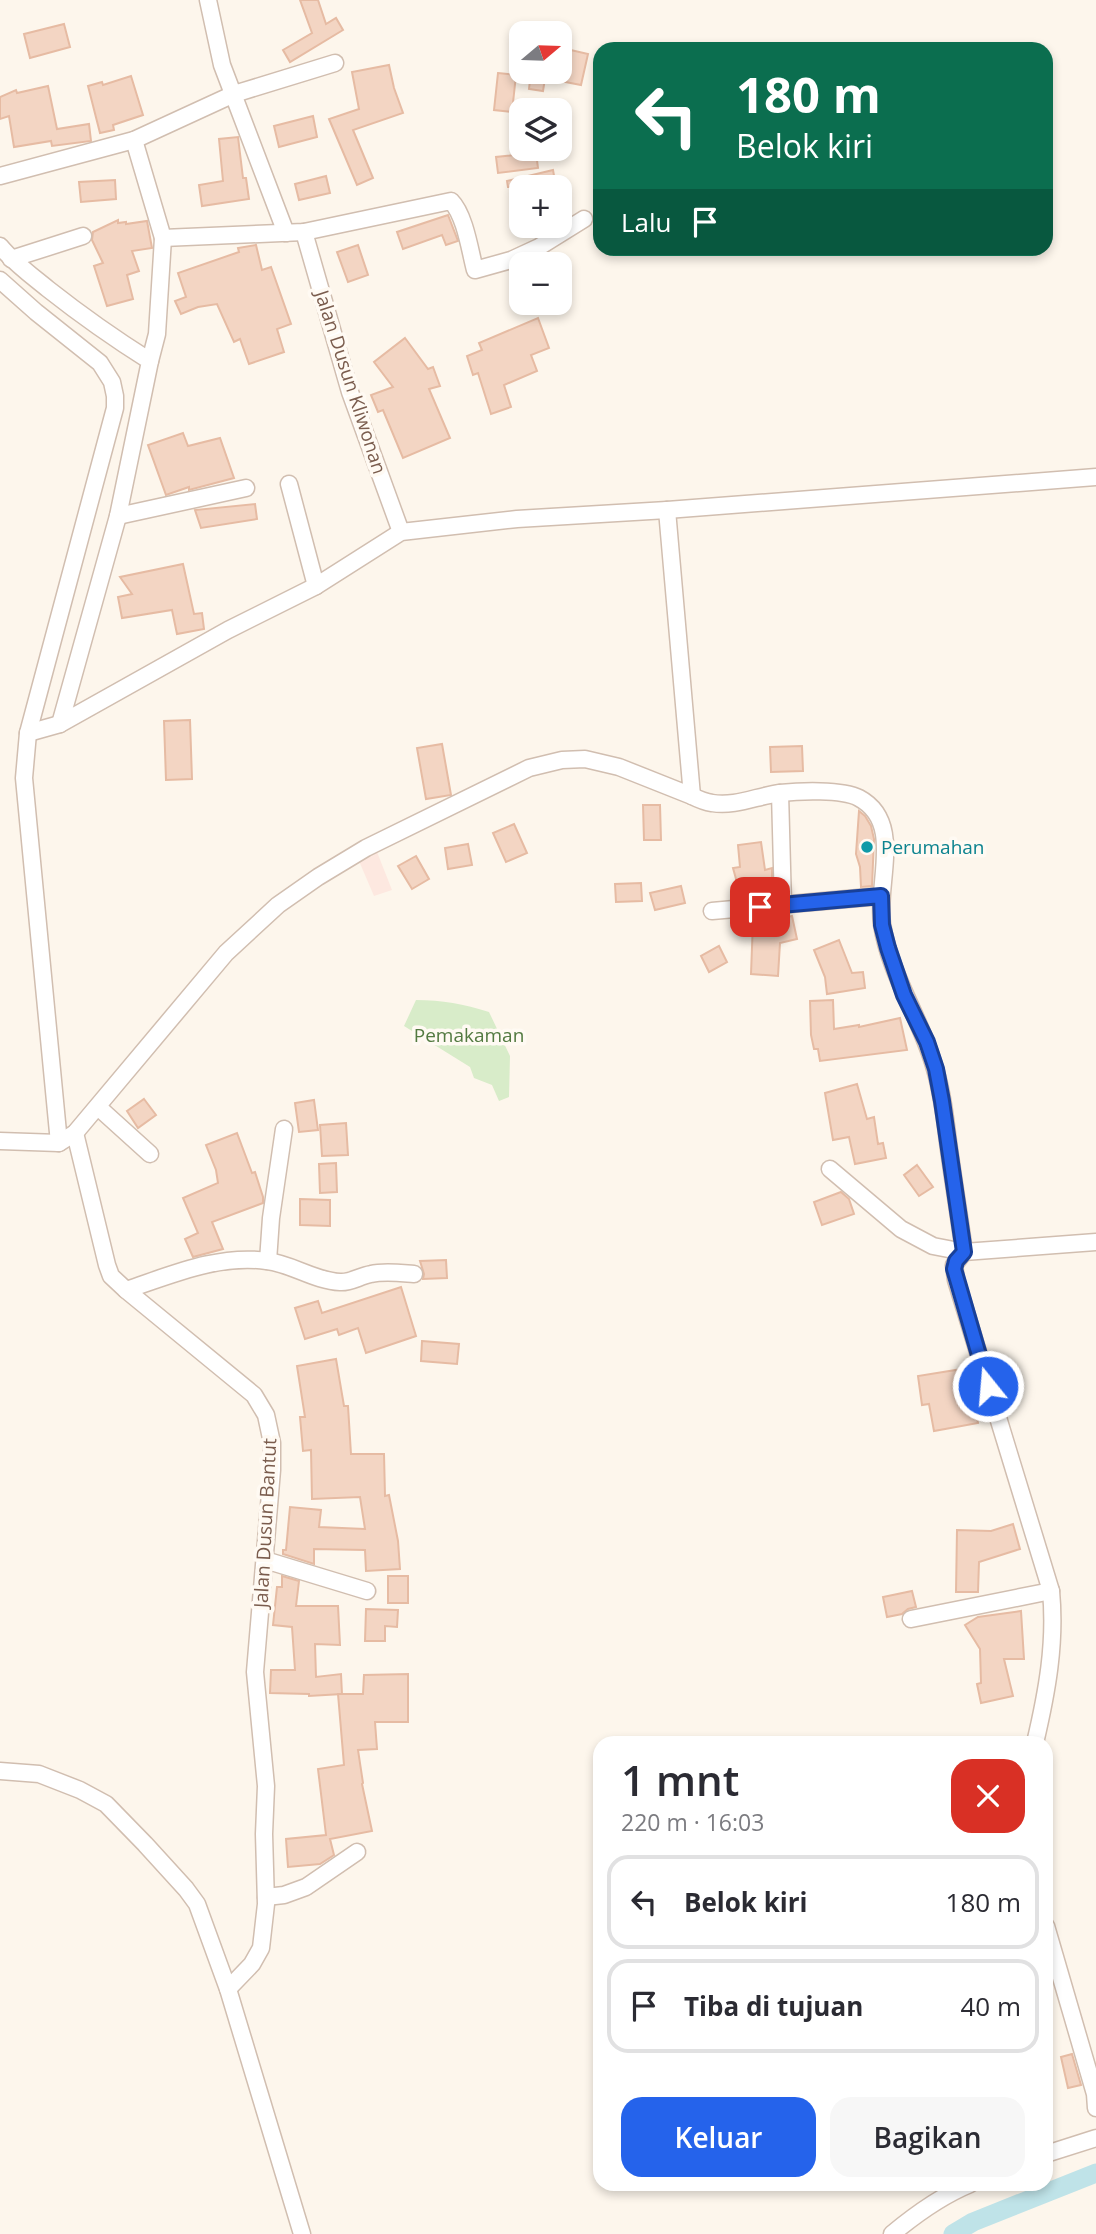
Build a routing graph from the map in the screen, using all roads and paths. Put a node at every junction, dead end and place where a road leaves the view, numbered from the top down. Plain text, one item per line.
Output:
1 (208, 0) edge
2 (335, 63) dead end
3 (234, 94) junction
4 (134, 140) junction
5 (0, 176) edge
6 (584, 219) dead end
7 (304, 232) junction
8 (285, 233) junction
9 (83, 236) dead end
10 (163, 238) junction
11 (0, 246) edge
12 (11, 259) junction
13 (0, 280) edge
14 (67, 304) junction
15 (53, 325) junction
16 (150, 361) junction
17 (1096, 477) edge
18 (289, 485) dead end
19 (246, 488) dead end
20 (667, 510) junction
21 (118, 516) junction
22 (401, 532) junction
23 (316, 586) junction
24 (60, 724) junction
25 (34, 732) junction
26 (780, 793) junction
27 (692, 796) junction
28 (881, 896) junction
29 (783, 905) junction
30 (712, 911) dead end
31 (98, 1107) junction
32 (285, 1129) dead end
33 (75, 1133) junction
34 (0, 1141) edge
35 (59, 1143) junction
36 (150, 1154) dead end
37 (830, 1169) dead end
38 (1096, 1241) edge
39 (964, 1252) junction
40 (268, 1261) junction
41 (414, 1274) dead end
42 (126, 1290) junction
43 (265, 1560) junction
44 (366, 1591) dead end
45 (1051, 1591) junction
46 (911, 1619) dead end
47 (1037, 1736) edge
48 (0, 1771) edge
49 (357, 1852) dead end
50 (266, 1900) junction
51 (1053, 1950) edge
52 (228, 1989) junction
53 (1096, 2108) edge
54 (1096, 2138) edge
55 (1053, 2152) edge
56 (954, 2191) edge
57 (302, 2234) edge
58 (892, 2234) edge

1 - 3 street
2 - 3 street
3 - 4 street
3 - 8 street
4 - 5 street
4 - 10 street
6 - 7 street
7 - 8 street
7 - 22 street, Jalan Dusun Kliwonan
8 - 10 street
9 - 12 street
10 - 16 street
11 - 12 street
12 - 14 street
13 - 15 street
14 - 15 street
14 - 16 street
15 - 25 street
16 - 21 street
17 - 20 street
18 - 23 street
19 - 21 street
20 - 22 street
20 - 27 street
21 - 24 street
22 - 23 street
23 - 24 street
24 - 25 street
25 - 35 street
26 - 27 street
26 - 28 street
26 - 29 street
27 - 31 street
28 - 29 street
28 - 39 street
29 - 30 street
31 - 33 street
31 - 36 street
32 - 40 street
33 - 35 street
33 - 42 street, Jalan Dusun Bantut
34 - 35 street
37 - 39 street
38 - 39 street
39 - 45 street
40 - 41 street
40 - 42 street
42 - 43 street, Jalan Dusun Bantut
43 - 44 street
43 - 50 street, Jalan Dusun Bantut
45 - 46 street
45 - 47 street
48 - 52 street
49 - 50 street
50 - 52 street, Jalan Dusun Bantut
51 - 53 street
52 - 57 street
54 - 55 street
56 - 58 street

